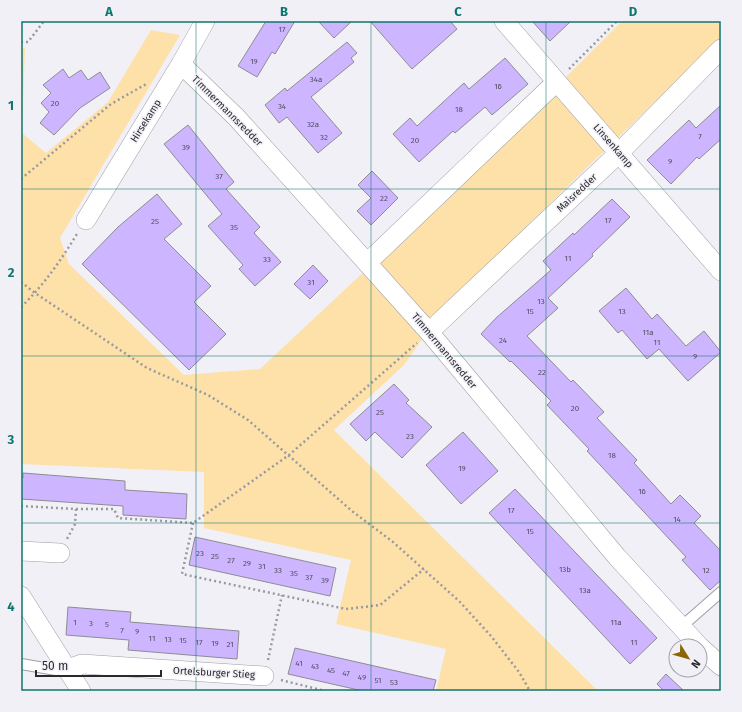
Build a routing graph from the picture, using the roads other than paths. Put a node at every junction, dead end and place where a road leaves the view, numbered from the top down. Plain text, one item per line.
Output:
1 (205, 21) edge
2 (504, 21) edge
3 (721, 49) edge
4 (181, 64) junction
5 (550, 87) dead end
6 (619, 153) junction
7 (86, 220) road end
8 (367, 264) junction
9 (721, 271) edge
10 (429, 332) junction
11 (21, 551) edge
12 (60, 553) road end
13 (721, 592) edge
14 (21, 596) edge
15 (681, 627) junction
16 (691, 638) edge
17 (708, 655) edge
18 (21, 664) edge
19 (721, 666) edge
20 (68, 669) junction
21 (264, 676) road end
22 (81, 691) edge

1 - 4 street, Hirsekamp
2 - 6 street, Linsenkamp
3 - 6 street, Maisredder
4 - 7 street, Hirsekamp
4 - 8 street, Timmermannsredder
5 - 8 street
6 - 9 street, Linsenkamp
6 - 10 street, Maisredder
8 - 10 street, Timmermannsredder
10 - 15 street, Timmermannsredder
11 - 12 street
13 - 15 lane
14 - 20 street
15 - 16 street, Timmermannsredder
17 - 19 street, Timmermannsredder
18 - 20 lane
20 - 21 street, Ortelsburger Stieg
20 - 22 street

